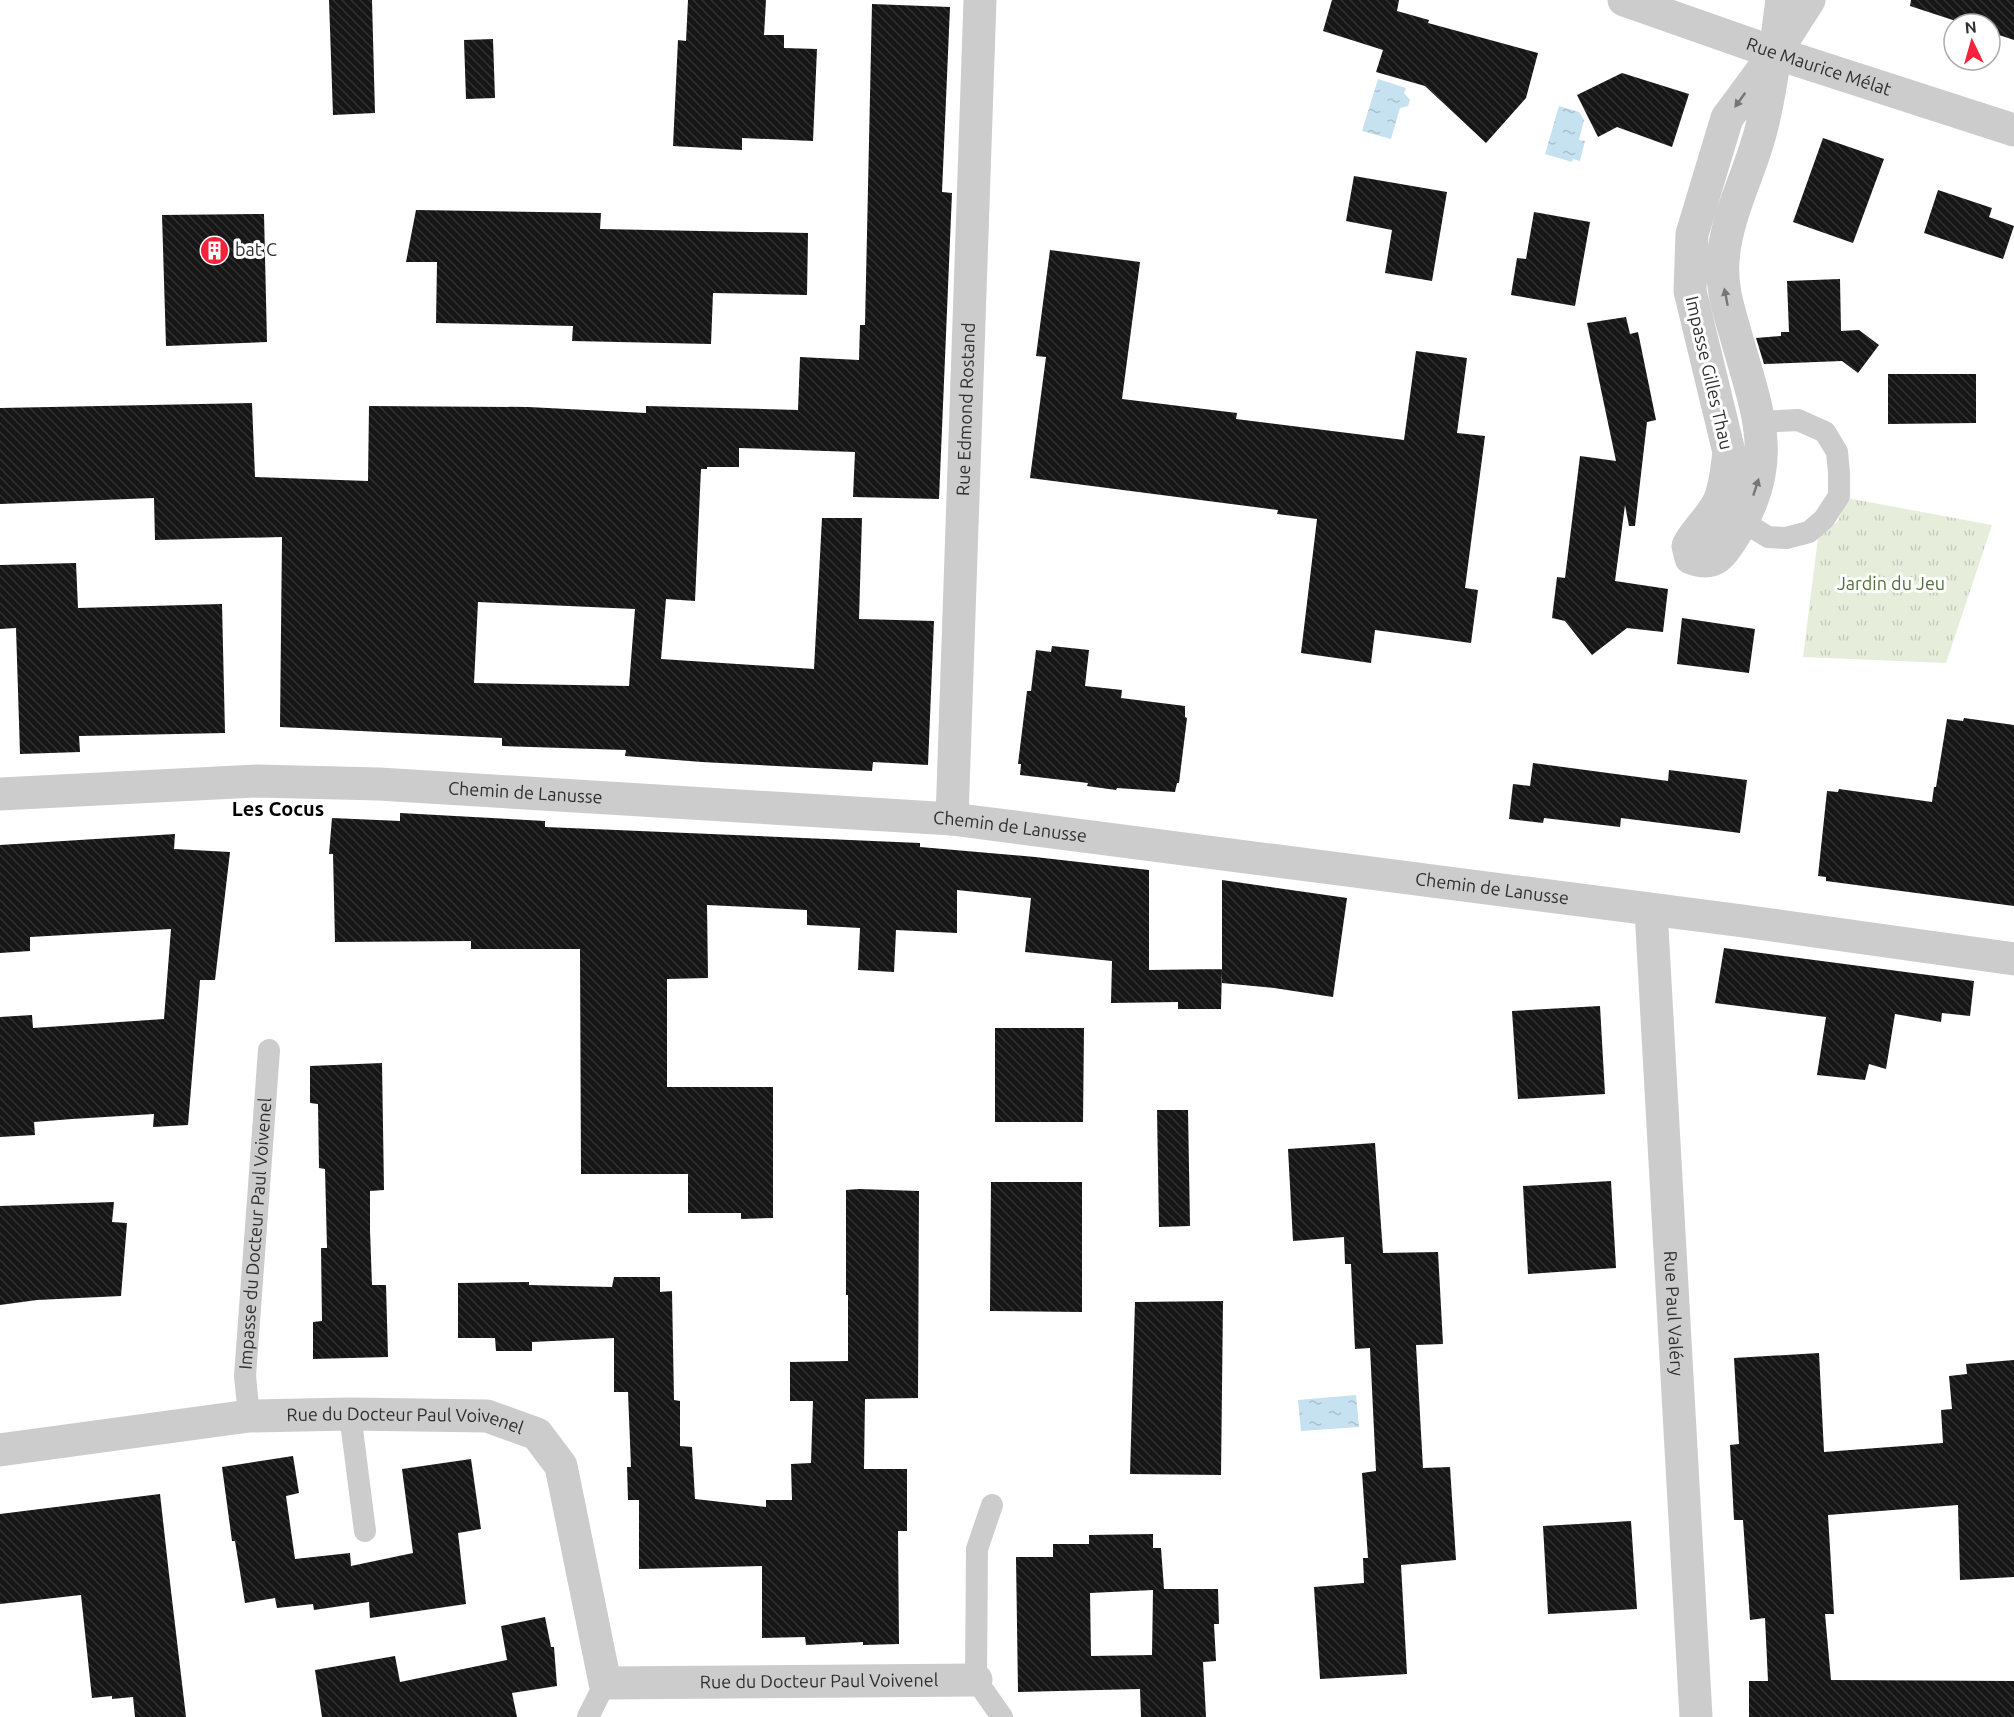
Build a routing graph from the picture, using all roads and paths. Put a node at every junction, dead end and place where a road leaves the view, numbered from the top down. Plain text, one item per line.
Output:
1 (980, 0) edge
2 (1624, 0) edge
3 (1782, 0) edge
4 (1809, 0) edge
5 (1775, 53) junction
6 (2014, 130) edge
7 (1700, 210) junction
8 (1730, 220) junction
9 (1760, 422) junction
10 (1731, 511) junction
11 (0, 794) edge
12 (952, 819) junction
13 (1651, 910) junction
14 (2014, 959) edge
15 (269, 1050) dead end
16 (351, 1414) junction
17 (249, 1416) junction
18 (0, 1450) edge
19 (992, 1505) dead end
20 (365, 1531) dead end
21 (976, 1680) junction
22 (605, 1683) junction
23 (588, 1717) edge
24 (1002, 1717) edge
25 (1696, 1717) edge

1 - 12 street, Rue Edmond Rostand
2 - 5 street, Rue Maurice Mélat
3 - 5 street
4 - 5 street
5 - 6 street, Rue Maurice Mélat
5 -> 7 street, Impasse Gilles Thau
5 - 8 street, Impasse Gilles Thau
7 - 8 street
7 - 10 street, Impasse Gilles Thau
9 -> 8 street, Impasse Gilles Thau
10 -> 9 street, Impasse Gilles Thau
9 - 10 lane
11 - 12 street, Chemin de Lanusse
12 - 13 street, Chemin de Lanusse
13 - 14 street, Chemin de Lanusse
13 - 25 street, Rue Paul Valéry
15 - 17 lane, Impasse du Docteur Paul Voivenel
16 - 17 street, Rue du Docteur Paul Voivenel
16 - 20 lane
16 - 22 street, Rue du Docteur Paul Voivenel
17 - 18 street, Rue du Docteur Paul Voivenel
19 - 21 lane
21 - 22 street, Rue du Docteur Paul Voivenel
21 - 24 lane
22 - 23 lane

